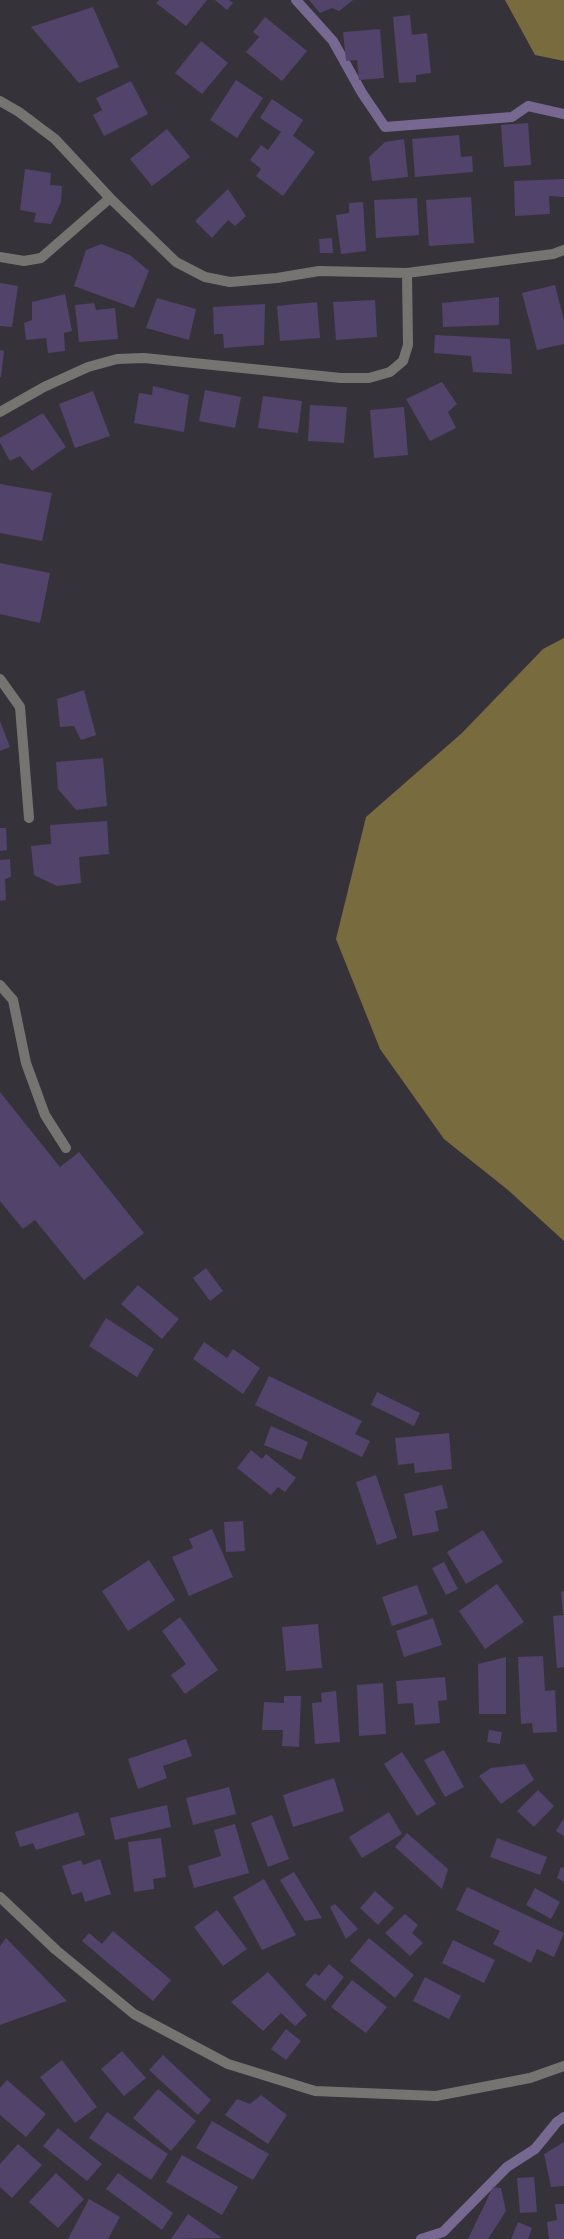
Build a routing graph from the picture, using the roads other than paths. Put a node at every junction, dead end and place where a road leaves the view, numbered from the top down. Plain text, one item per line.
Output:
1 (0, 101) edge
2 (110, 198) junction
3 (564, 250) edge
4 (0, 257) edge
5 (407, 273) junction
6 (0, 412) edge
7 (0, 680) edge
8 (29, 818) dead end
9 (0, 985) edge
10 (66, 1148) dead end
11 (0, 1897) edge
12 (564, 2066) edge

1 - 2 street
2 - 4 street
2 - 5 street
3 - 5 street
5 - 6 street
7 - 8 street
9 - 10 street
11 - 12 street

